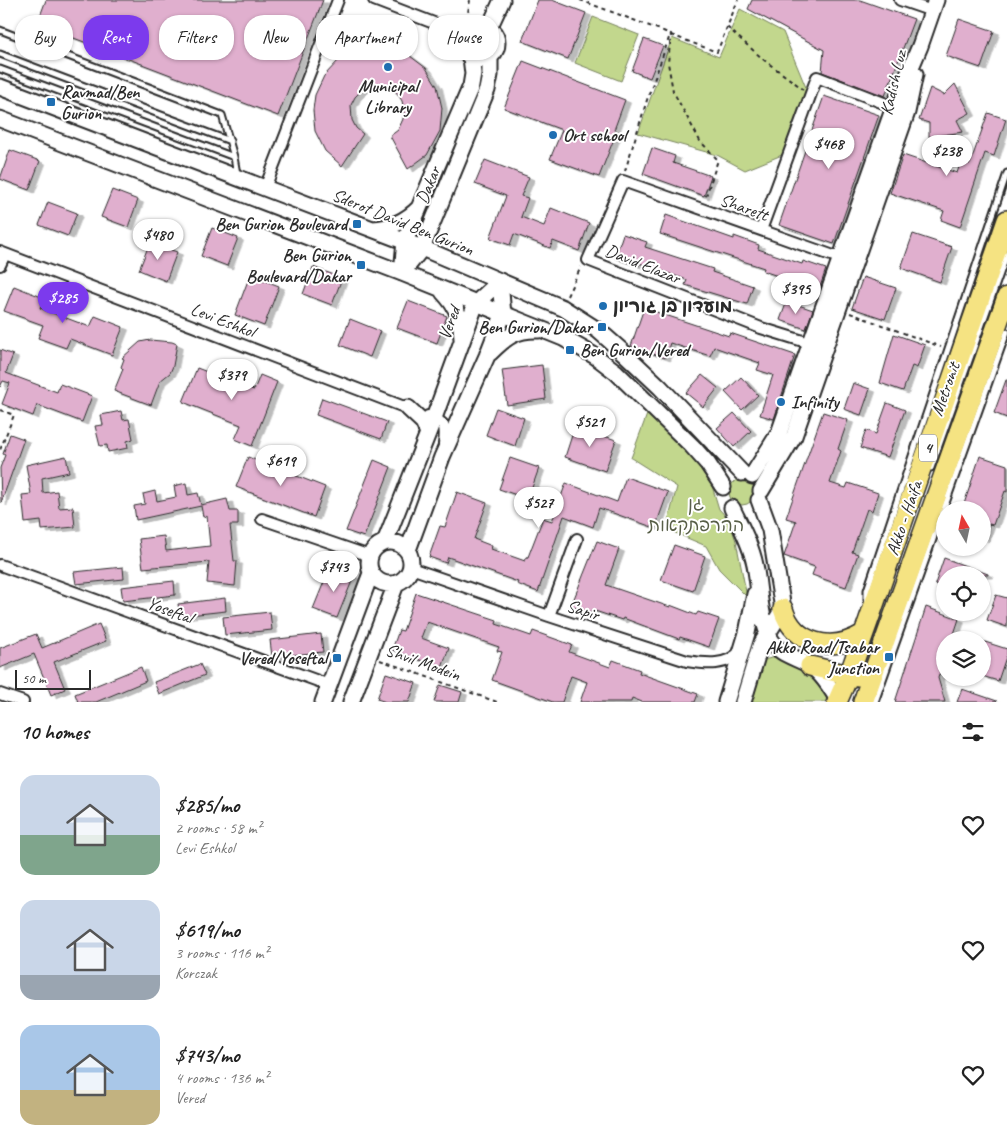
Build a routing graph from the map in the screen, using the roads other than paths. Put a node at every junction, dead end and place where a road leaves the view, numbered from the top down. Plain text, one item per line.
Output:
1 (338, 0) edge
2 (374, 0) edge
3 (502, 0) edge
4 (900, 0) edge
5 (934, 6) edge
6 (495, 15) edge
7 (428, 18) edge
8 (0, 30) edge
9 (0, 54) edge
10 (471, 60) edge
11 (490, 60) edge
12 (0, 69) edge
13 (0, 87) edge
14 (900, 110) junction
15 (0, 120) edge
16 (230, 141) junction
17 (234, 157) junction
18 (1007, 174) edge
19 (238, 177) junction
20 (622, 180) joint
21 (266, 188) junction
22 (422, 205) junction
23 (1007, 220) edge
24 (433, 222) junction
25 (372, 229) junction
26 (761, 230) junction
27 (405, 242) junction
28 (422, 248) junction
29 (2, 253) edge
30 (1007, 254) edge
31 (448, 259) junction
32 (848, 261) junction
33 (0, 265) edge
34 (402, 273) junction
35 (500, 281) junction
36 (440, 289) junction
37 (1007, 297) edge
38 (476, 303) junction
39 (503, 315) junction
40 (544, 330) junction
41 (1007, 332) edge
42 (462, 343) junction
43 (817, 346) junction
44 (487, 356) junction
45 (408, 408) junction
46 (434, 418) junction
47 (428, 433) junction
48 (442, 458) junction
49 (930, 470) dead end
50 (747, 474) junction
51 (724, 487) junction
52 (760, 496) junction
53 (896, 505) junction
54 (732, 508) junction
55 (262, 519) dead end
56 (902, 525) junction
57 (577, 539) dead end
58 (385, 542) junction
59 (408, 550) junction
60 (370, 556) junction
61 (0, 565) edge
62 (411, 568) junction
63 (371, 573) junction
64 (756, 580) junction
65 (396, 584) junction
66 (914, 591) junction
67 (896, 606) junction
68 (783, 609) junction
69 (549, 616) junction
70 (866, 628) junction
71 (768, 633) junction
72 (743, 647) junction
73 (781, 652) junction
74 (753, 665) junction
75 (810, 666) junction
76 (859, 675) junction
77 (329, 685) junction
78 (0, 694) edge
79 (837, 701) edge
80 (23, 702) edge
81 (323, 702) edge
82 (351, 702) edge
83 (726, 702) edge
84 (743, 702) edge
85 (863, 702) edge
86 (874, 702) edge

1 - 21 street
2 - 7 street
3 - 6 main road
4 - 5 street
5 - 14 main road, Kadish Luz
8 - 16 lane
9 - 16 lane
10 - 22 main road, Dakar
11 - 24 main road, Dakar
12 - 17 lane
13 - 19 main road, Sderot David Ben Gurion
14 - 26 street
14 - 32 main road, Kadish Luz
15 - 34 main road
16 - 17 lane
17 - 19 lane
18 - 53 lane
19 - 21 main road, Sderot David Ben Gurion
20 - 26 street, Sharett
20 - 43 street, David Elazar
21 - 25 main road, Sderot David Ben Gurion
22 - 25 main road
22 - 27 main road, Dakar
23 - 56 highway, Akko - Haifa / 4
24 - 28 main road, Dakar
24 - 31 main road
25 - 27 main road, Sderot David Ben Gurion
26 - 32 street, Sharett
27 - 28 main road, Sderot David Ben Gurion
27 - 34 main road, Dakar
28 - 31 main road, Sderot David Ben Gurion
28 - 34 main road, Dakar
29 - 33 street
29 - 45 street, Levi Eshkol
30 - 49 lane, Metronit
31 - 35 main road, Sderot David Ben Gurion
32 - 43 main road, Kadish Luz
32 - 43 main road, Kadish Luz
34 - 36 main road
35 - 38 main road, Vered
35 - 39 main road
35 - 50 main road, Sderot David Ben Gurion
36 - 38 main road
36 - 42 main road
37 - 67 highway, Akko - Haifa / 4
38 - 39 main road
38 - 42 main road, Vered
39 - 40 main road
39 - 44 main road
40 - 44 main road
40 - 51 main road
41 - 66 lane
42 - 46 main road, Vered
43 - 50 main road, Kadish Luz
43 - 52 main road, Kadish Luz
44 - 48 main road
45 - 46 street, Levi Eshkol
45 - 47 main road
46 - 47 main road, Vered
46 - 48 street
47 - 58 main road, Vered
48 - 59 main road
50 - 51 main road
50 - 52 main road
51 - 54 main road
52 - 54 main road
52 - 68 main road
53 - 56 lane
53 - 70 lane
54 - 64 main road
55 - 60 street
56 - 70 highway, Akko - Haifa / 4
57 - 69 street
58 - 59 main road
58 - 60 main road
59 - 62 main road
60 - 63 main road
61 - 77 street, Yoseftal
62 - 65 main road
62 - 69 street, Sapir
63 - 65 main road
63 - 77 main road
64 - 71 main road
64 - 72 main road
65 - 82 main road
66 - 67 lane
66 - 86 lane
67 - 76 highway, Akko - Haifa / 4
68 - 70 highway
68 - 71 main road
69 - 72 street, Sapir
70 - 76 highway, Akko - Haifa / 4
71 - 73 main road
71 - 74 main road
72 - 83 main road
73 - 74 main road
73 - 75 main road
74 - 84 main road
75 - 76 highway
75 - 79 main road
76 - 79 highway, Akko - Haifa / 4
76 - 85 highway, Akko - Haifa / 4
77 - 81 main road
78 - 80 street

